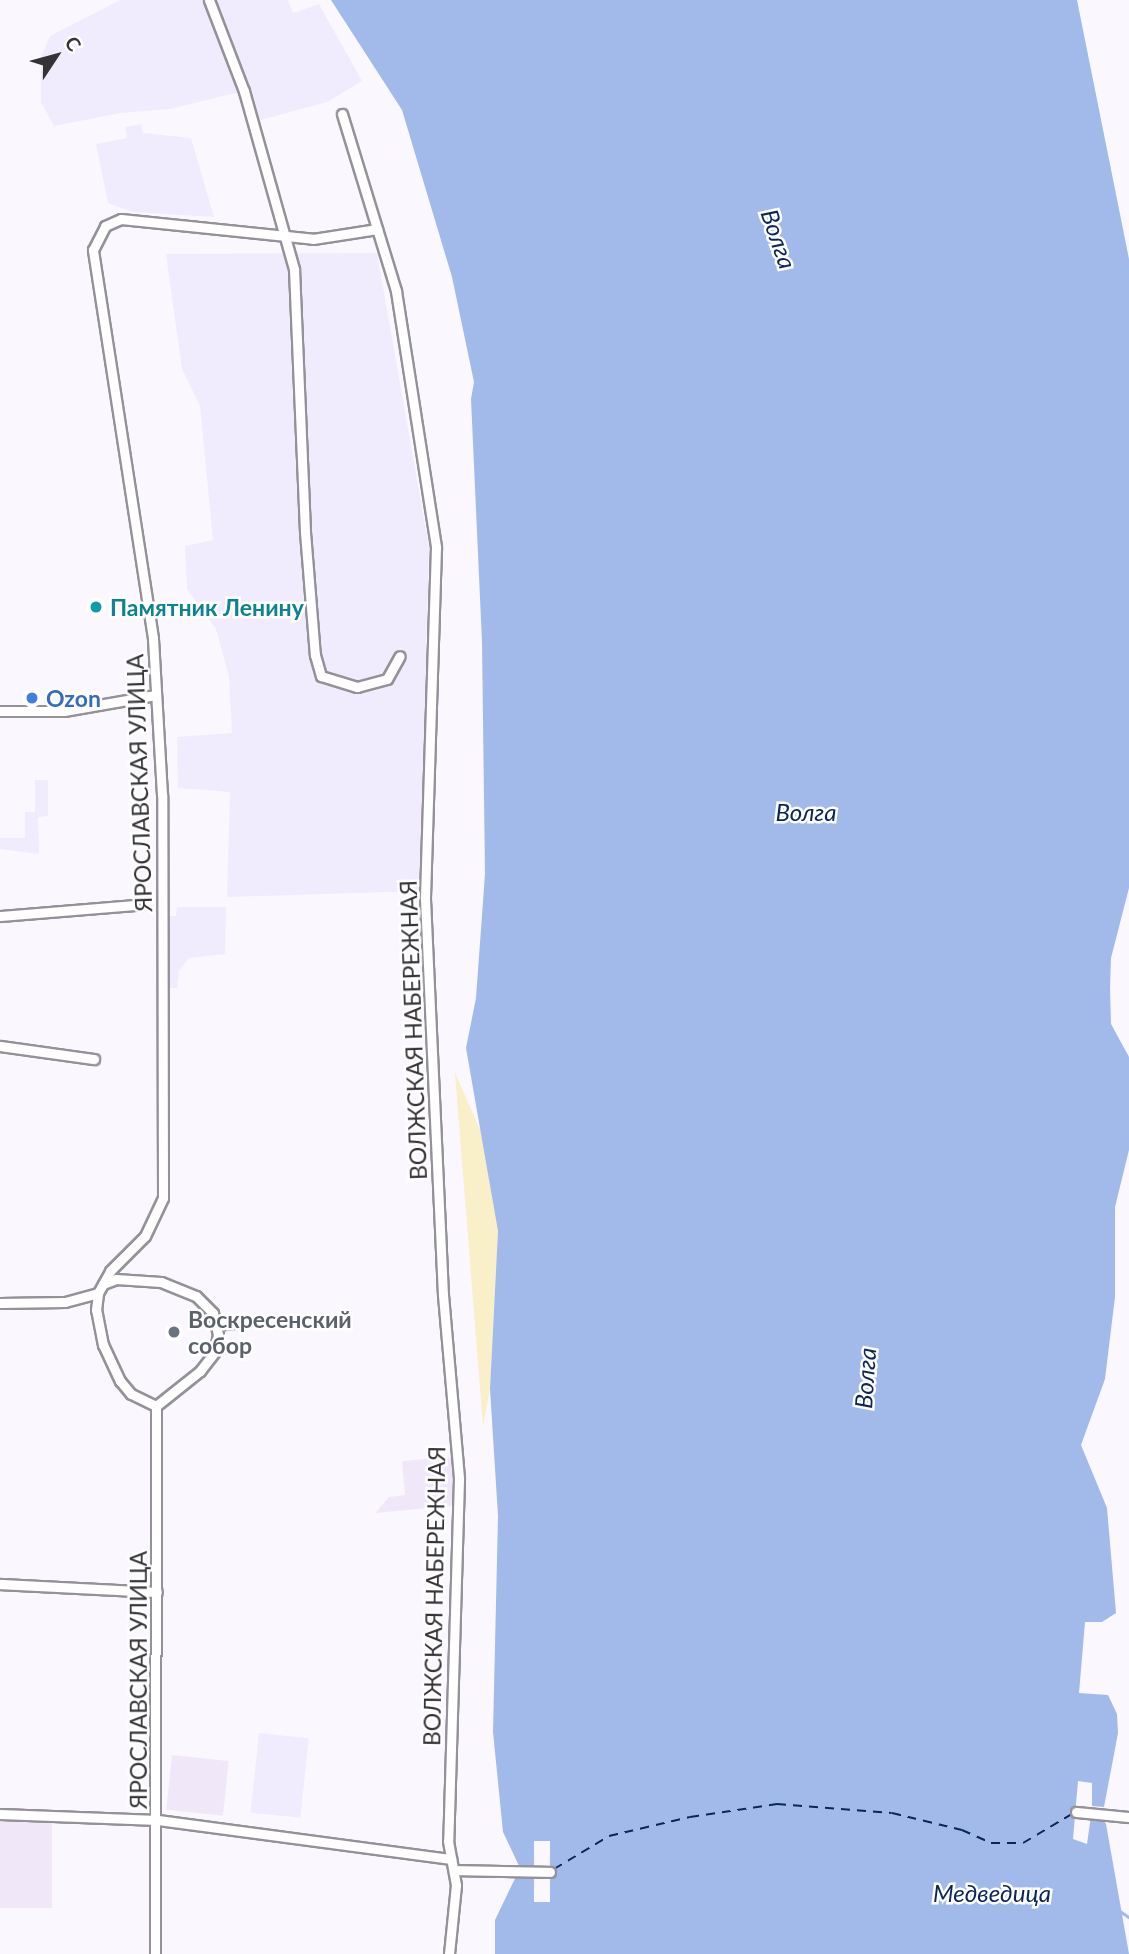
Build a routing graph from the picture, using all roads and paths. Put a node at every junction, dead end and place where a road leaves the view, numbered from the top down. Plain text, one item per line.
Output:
1 (209, 0) edge
2 (342, 114) dead end
3 (377, 229) junction
4 (285, 238) junction
5 (400, 656) dead end
6 (156, 695) junction
7 (0, 711) edge
8 (134, 905) dead end
9 (0, 916) edge
10 (0, 1046) edge
11 (94, 1059) dead end
12 (103, 1284) junction
13 (98, 1293) junction
14 (0, 1303) edge
15 (240, 1321) dead end
16 (217, 1325) junction
17 (156, 1406) junction
18 (0, 1584) edge
19 (157, 1592) junction
20 (1076, 1812) dead end
21 (0, 1814) edge
22 (1129, 1818) edge
23 (158, 1819) junction
24 (451, 1859) junction
25 (455, 1870) junction
26 (550, 1872) dead end
27 (155, 1954) edge
28 (449, 1954) edge

1 - 4 street
2 - 3 street, ВОЛЖСКАЯ НАБЕРЕЖНАЯ
3 - 4 street, ЯРОСЛАВСКАЯ УЛИЦА
3 - 24 street, ВОЛЖСКАЯ НАБЕРЕЖНАЯ
4 - 5 street
4 - 6 street, ЯРОСЛАВСКАЯ УЛИЦА
6 - 7 street
6 - 12 street, ЯРОСЛАВСКАЯ УЛИЦА
8 - 9 street
10 - 11 street
12 - 13 street, ЯРОСЛАВСКАЯ УЛИЦА
12 - 16 street
13 - 14 street
13 - 17 street, ЯРОСЛАВСКАЯ УЛИЦА
15 - 16 street
16 - 17 street
17 - 19 street, ЯРОСЛАВСКАЯ УЛИЦА
18 - 19 street
19 - 23 street, ЯРОСЛАВСКАЯ УЛИЦА
20 - 22 street
21 - 23 street
23 - 24 street
23 - 27 street, ЯРОСЛАВСКАЯ УЛИЦА
24 - 25 street, ВОЛЖСКАЯ НАБЕРЕЖНАЯ
25 - 26 street
25 - 28 street, ВОЛЖСКАЯ НАБЕРЕЖНАЯ

